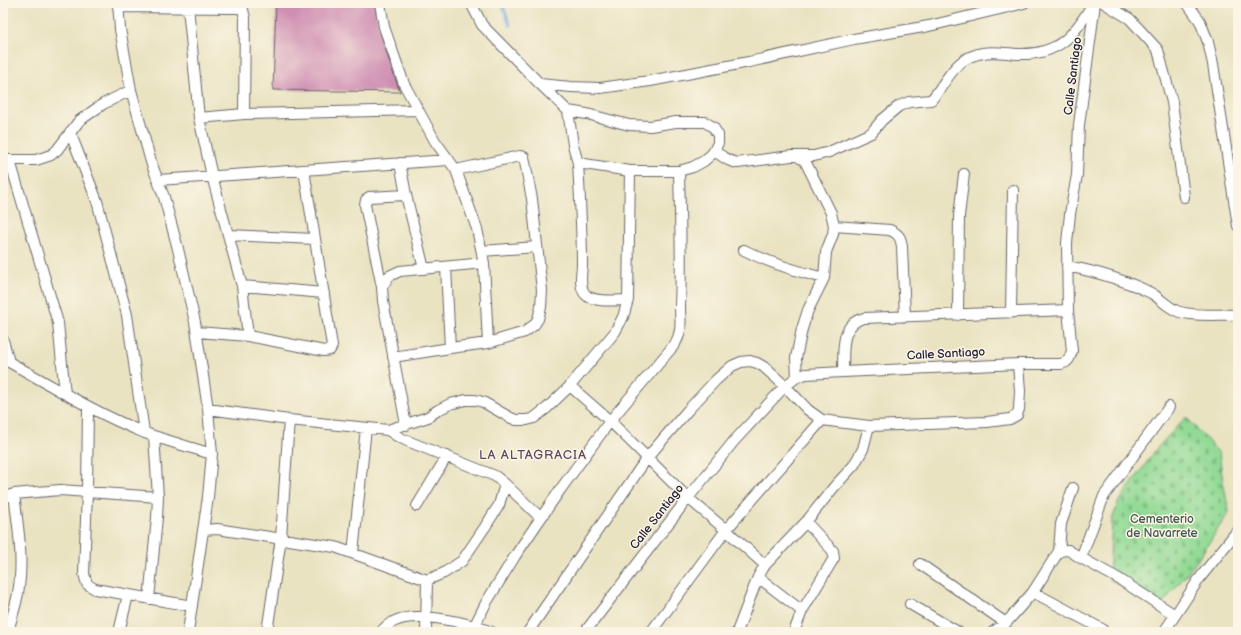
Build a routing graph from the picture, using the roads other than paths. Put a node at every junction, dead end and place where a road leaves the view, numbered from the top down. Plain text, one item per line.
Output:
1 (380, 3) edge
2 (471, 3) edge
3 (1024, 3) edge
4 (1094, 3) edge
5 (1104, 3) edge
6 (1187, 3) edge
7 (118, 5) edge
8 (188, 7) junction
9 (540, 84) junction
10 (131, 90) junction
11 (418, 110) junction
12 (568, 111) junction
13 (244, 114) junction
14 (199, 118) junction
15 (70, 132) junction
16 (714, 151) junction
17 (797, 156) junction
18 (448, 160) junction
19 (7, 161) edge
20 (400, 163) junction
21 (578, 163) junction
22 (304, 170) junction
23 (456, 170) junction
24 (630, 171) junction
25 (679, 171) junction
26 (964, 174) dead end
27 (212, 176) junction
28 (158, 180) junction
29 (1013, 190) dead end
30 (406, 195) junction
31 (1184, 197) dead end
32 (834, 226) junction
33 (1238, 226) edge
34 (228, 235) junction
35 (315, 239) junction
36 (537, 247) junction
37 (744, 250) dead end
38 (482, 251) junction
39 (484, 263) junction
40 (1066, 266) junction
41 (446, 267) junction
42 (424, 269) junction
43 (824, 278) junction
44 (242, 286) junction
45 (382, 287) junction
46 (324, 293) junction
47 (628, 300) junction
48 (1068, 310) junction
49 (1011, 313) junction
50 (958, 315) junction
51 (1238, 315) edge
52 (905, 317) junction
53 (196, 332) junction
54 (248, 336) junction
55 (3, 340) edge
56 (488, 344) junction
57 (450, 348) junction
58 (393, 357) junction
59 (6, 361) edge
60 (1018, 364) junction
61 (843, 372) junction
62 (797, 377) junction
63 (570, 386) junction
64 (785, 386) junction
65 (65, 394) junction
66 (88, 407) junction
67 (1170, 407) dead end
68 (208, 409) junction
69 (289, 420) junction
70 (822, 420) junction
71 (610, 421) junction
72 (406, 424) junction
73 (869, 426) junction
74 (366, 428) junction
75 (388, 430) junction
76 (144, 432) junction
77 (154, 436) junction
78 (212, 454) junction
79 (446, 456) junction
80 (647, 458) junction
81 (505, 484) junction
82 (1073, 488) dead end
83 (87, 492) junction
84 (14, 494) junction
85 (3, 498) edge
86 (158, 498) junction
87 (688, 498) junction
88 (417, 506) dead end
89 (541, 518) junction
90 (806, 522) junction
91 (203, 530) junction
92 (726, 530) junction
93 (1238, 530) edge
94 (281, 538) junction
95 (1059, 551) junction
96 (353, 553) junction
97 (1081, 558) junction
98 (920, 564) dead end
99 (765, 565) junction
100 (758, 577) junction
101 (428, 580) junction
102 (1033, 592) junction
103 (128, 595) junction
104 (149, 599) junction
105 (910, 604) dead end
106 (192, 606) junction
107 (802, 611) junction
108 (1175, 615) junction
109 (425, 617) junction
110 (1006, 623) junction
111 (476, 629) edge
112 (5, 632) edge
113 (118, 632) edge
114 (188, 632) edge
115 (267, 632) edge
116 (381, 632) edge
117 (426, 632) edge
118 (492, 632) edge
119 (528, 632) edge
120 (585, 632) edge
121 (651, 632) edge
122 (737, 632) edge
123 (794, 632) edge
124 (958, 632) edge
125 (994, 632) edge
126 (1102, 632) edge
127 (1164, 632) edge

1 - 11 street
2 - 9 street
3 - 9 street
4 - 17 street
4 - 40 street, Calle Santiago
5 - 31 street
6 - 33 street
7 - 8 street
7 - 10 street
8 - 13 street
8 - 14 street
9 - 12 street
10 - 15 street
10 - 28 street
11 - 13 street
11 - 18 street
12 - 16 street
12 - 21 street
13 - 14 street
14 - 27 street
15 - 19 street
15 - 76 street
16 - 17 street
16 - 25 street
17 - 32 street
18 - 20 street
18 - 23 street
19 - 65 street
20 - 22 street
20 - 30 street
21 - 24 street
21 - 47 street
22 - 27 street
22 - 35 street
23 - 36 street
23 - 38 street
24 - 25 street
24 - 47 street
25 - 71 street
26 - 50 street
27 - 28 street
27 - 34 street
28 - 53 street
29 - 49 street
30 - 42 street
30 - 45 street
32 - 43 street
32 - 52 street
34 - 35 street
34 - 44 street
35 - 46 street
36 - 38 street
36 - 56 street
37 - 43 street
38 - 39 street
39 - 41 street
39 - 56 street
40 - 48 street, Calle Santiago
40 - 51 street
41 - 42 street
41 - 57 street
42 - 45 street
43 - 62 street
44 - 46 street
44 - 54 street
45 - 58 street
46 - 54 street
47 - 63 street
48 - 49 street
48 - 60 street, Calle Santiago
49 - 50 street
50 - 52 street
52 - 61 street
53 - 54 street
53 - 68 street
55 - 59 street
56 - 57 street
57 - 58 street
58 - 72 street
59 - 65 street
60 - 61 street, Calle Santiago
60 - 73 street
61 - 62 street, Calle Santiago
62 - 64 street, Calle Santiago
63 - 71 street
63 - 72 street
64 - 70 street
64 - 80 street
64 - 87 street, Calle Santiago
65 - 66 street
66 - 76 street
66 - 83 street
67 - 97 street
68 - 69 street
68 - 78 street
69 - 74 street
69 - 94 street
70 - 73 street
70 - 92 street
71 - 80 street
71 - 89 street
72 - 75 street
73 - 90 street
74 - 75 street
74 - 96 street
75 - 79 street
76 - 77 street
77 - 78 street
77 - 86 street
78 - 91 street
79 - 81 street
79 - 88 street
80 - 87 street
80 - 119 street
81 - 89 street
81 - 101 street
82 - 95 street
83 - 84 street
83 - 86 street
83 - 103 street
84 - 85 street
84 - 112 street
86 - 104 street
87 - 92 street
87 - 120 street, Calle Santiago
89 - 111 street
90 - 99 street
90 - 107 street
91 - 94 street
91 - 106 street
92 - 99 street
92 - 121 street
93 - 108 street
94 - 96 street
94 - 115 street
95 - 97 street
95 - 102 street
96 - 101 street
97 - 108 street
98 - 110 street
99 - 100 street
100 - 107 street
100 - 122 street
101 - 109 street
102 - 110 street
102 - 126 street
103 - 104 street
103 - 113 street
104 - 106 street
105 - 124 street
106 - 114 street
107 - 123 street
108 - 127 street
109 - 111 street
109 - 116 street
109 - 117 street
110 - 125 street
111 - 118 street

